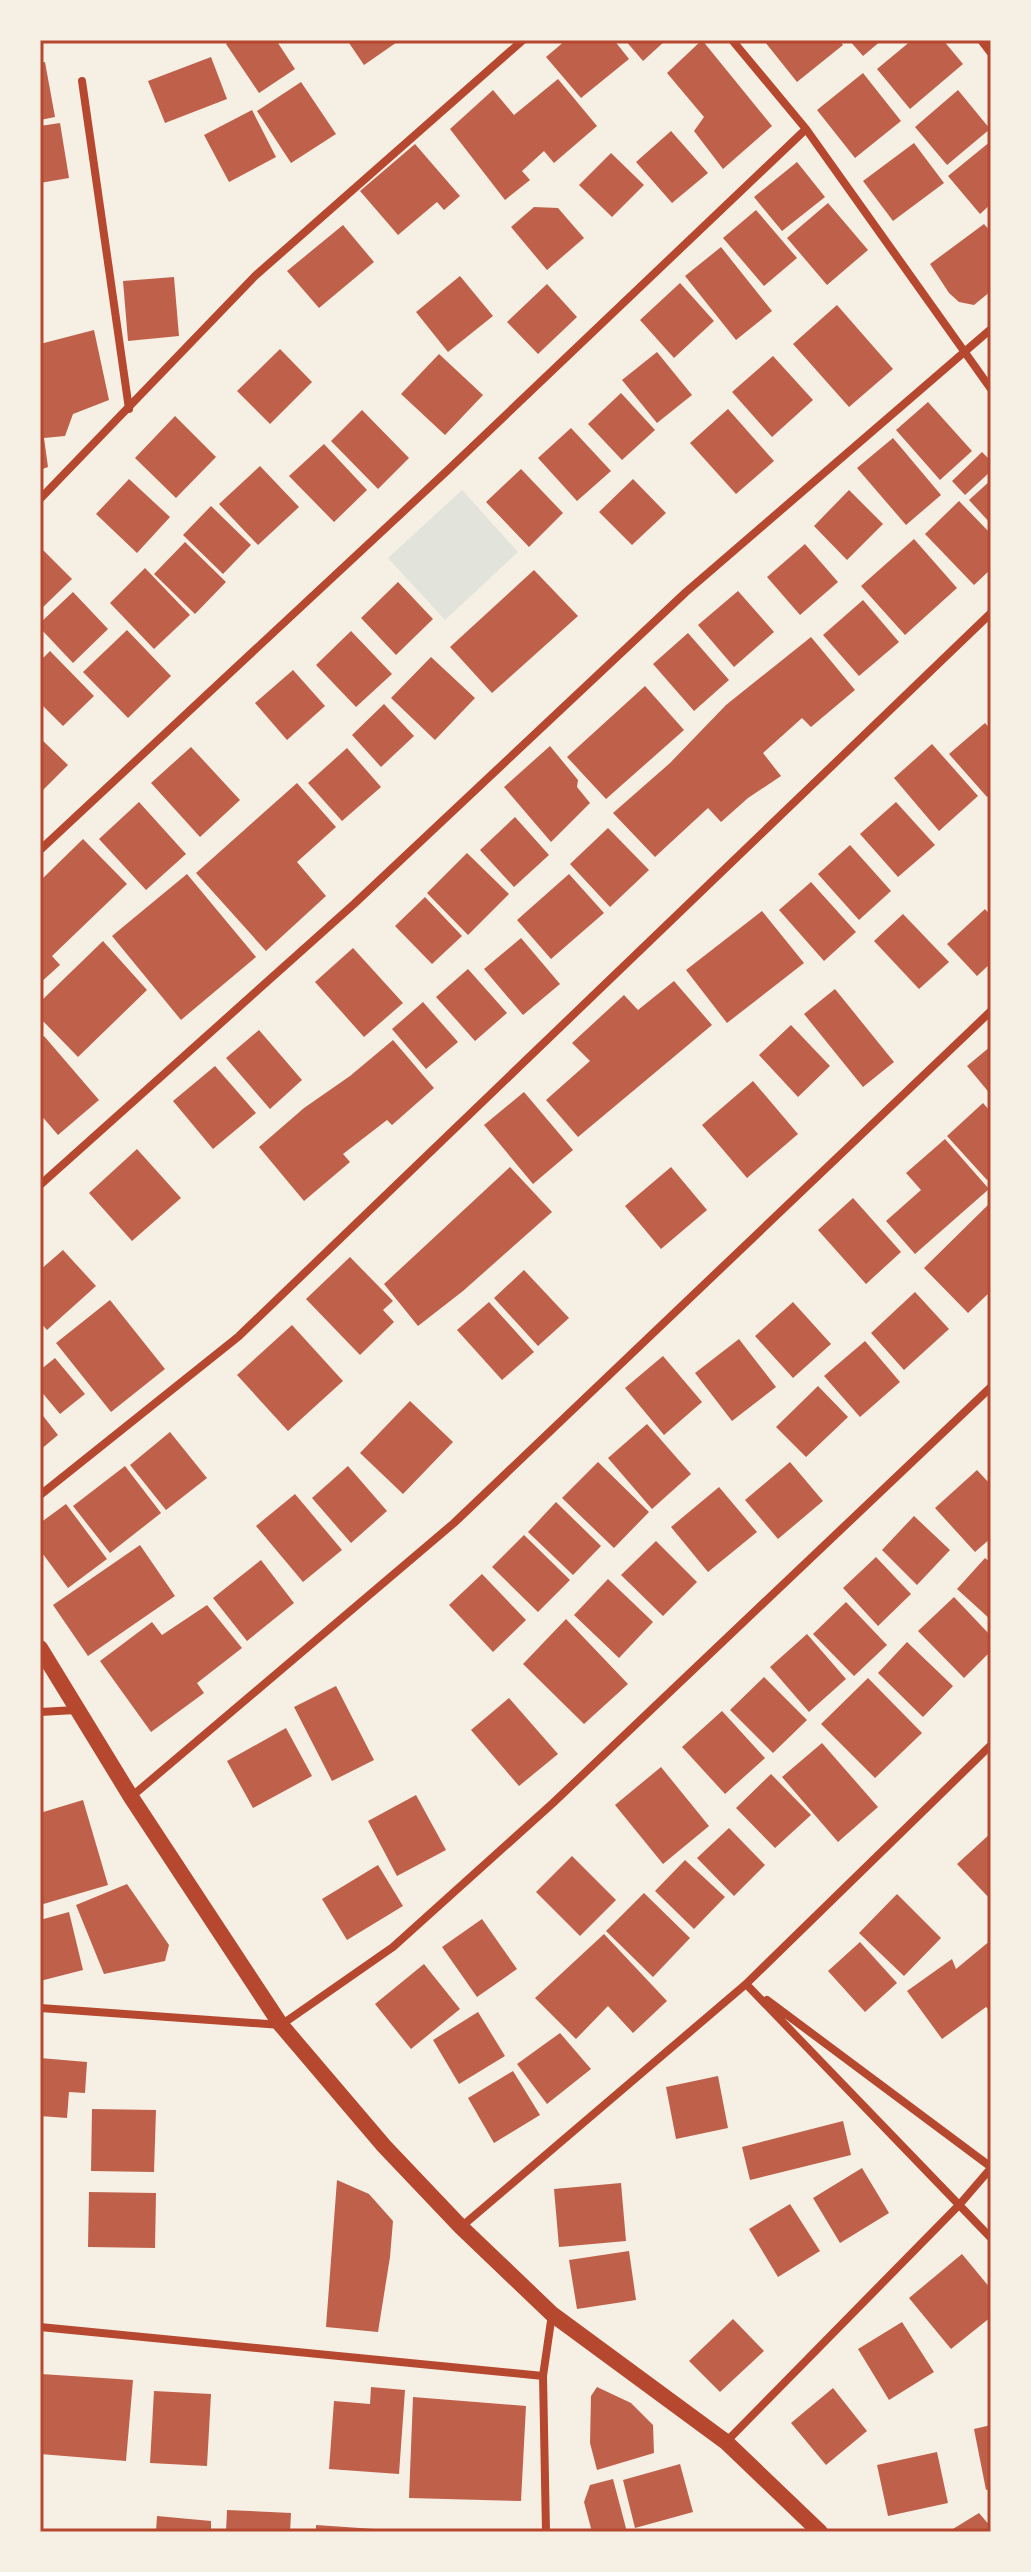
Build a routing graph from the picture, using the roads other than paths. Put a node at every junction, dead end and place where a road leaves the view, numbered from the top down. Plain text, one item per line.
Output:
1 (523, 40) edge
2 (732, 40) edge
3 (981, 40) edge
4 (991, 53) edge
5 (82, 81) dead end
6 (806, 129) junction
7 (991, 329) edge
8 (964, 351) junction
9 (991, 389) edge
10 (129, 409) junction
11 (40, 499) edge
12 (991, 613) edge
13 (40, 850) edge
14 (991, 1011) edge
15 (40, 1185) edge
16 (991, 1387) edge
17 (40, 1495) edge
18 (40, 1648) edge
19 (77, 1710) junction
20 (40, 1712) edge
21 (991, 1745) edge
22 (131, 1797) junction
23 (746, 1984) junction
24 (40, 2008) edge
25 (281, 2025) junction
26 (991, 2167) edge
27 (960, 2204) junction
28 (461, 2227) junction
29 (991, 2238) edge
30 (552, 2314) junction
31 (40, 2327) edge
32 (543, 2376) junction
33 (726, 2442) junction
34 (546, 2532) edge
35 (820, 2532) edge

1 - 10 street
2 - 6 street
3 - 4 street
5 - 10 street
6 - 8 street
6 - 13 street
7 - 8 street
8 - 9 street
8 - 15 street
10 - 11 street
12 - 17 street
14 - 22 street
16 - 25 street
18 - 19 main road
19 - 20 street
19 - 22 main road
21 - 23 street
22 - 25 main road
23 - 26 street
23 - 27 street
23 - 28 street
24 - 25 street
25 - 28 main road
26 - 27 street
27 - 29 street
27 - 33 street
28 - 30 main road
30 - 32 street
30 - 33 main road
31 - 32 street
32 - 34 street
33 - 35 main road

